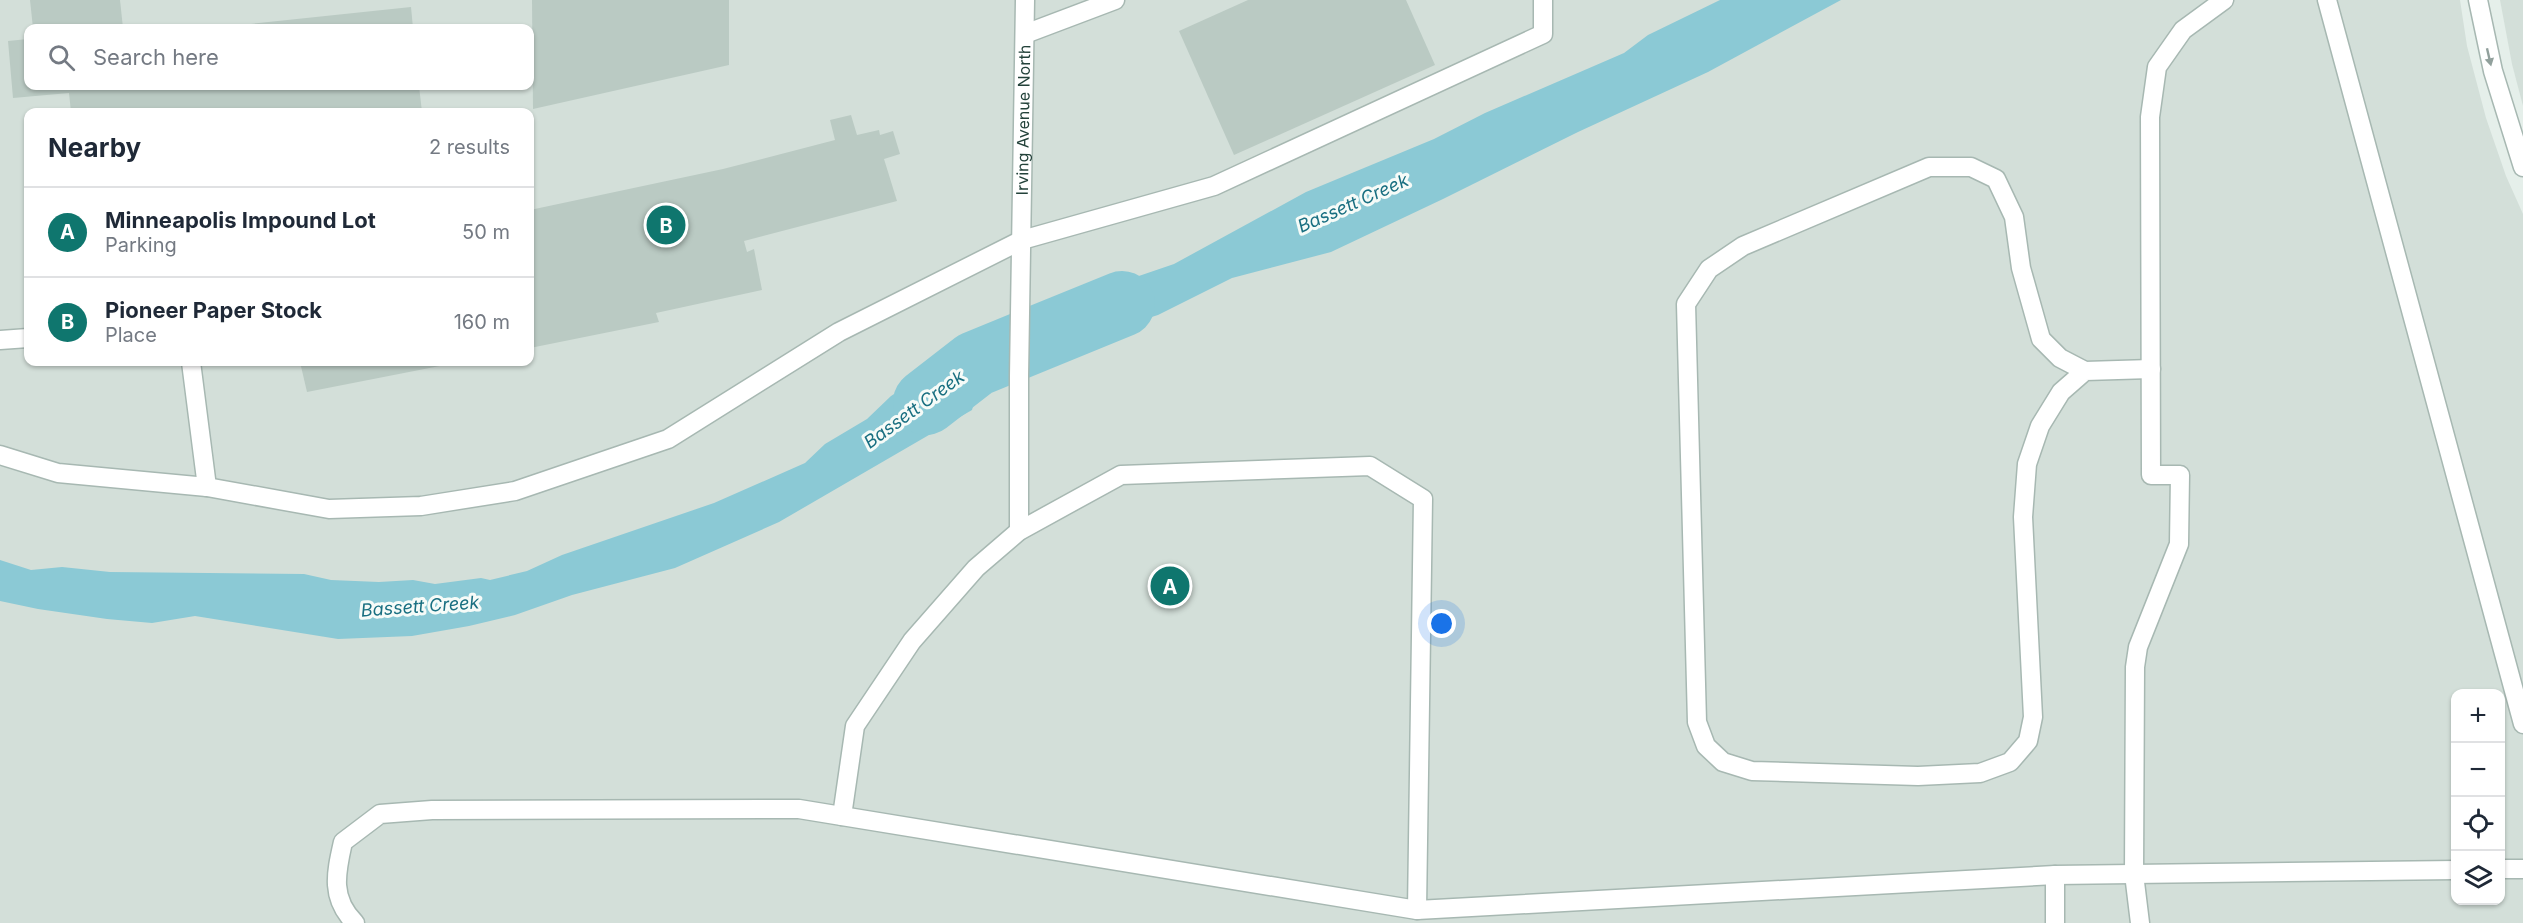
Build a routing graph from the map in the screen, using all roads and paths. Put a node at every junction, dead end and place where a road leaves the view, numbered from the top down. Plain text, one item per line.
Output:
1 (1025, 0) edge
2 (1114, 0) edge
3 (1544, 0) edge
4 (2224, 0) edge
5 (2327, 0) edge
6 (2478, 0) edge
7 (1025, 34) junction
8 (2523, 167) edge
9 (1022, 240) junction
10 (24, 338) edge
11 (0, 340) edge
12 (192, 366) edge
13 (2151, 369) junction
14 (2085, 371) junction
15 (0, 455) edge
16 (207, 487) junction
17 (1019, 531) junction
18 (2523, 724) edge
19 (842, 816) junction
20 (2505, 869) edge
21 (2523, 869) edge
22 (2451, 870) edge
23 (2134, 874) junction
24 (2055, 875) junction
25 (1417, 910) junction
26 (355, 923) edge
27 (2055, 923) edge
28 (2140, 923) edge

1 - 7 street, Irving Avenue North
2 - 7 street
3 - 9 street
4 - 13 street
5 - 18 street
6 -> 8 street
7 - 9 street, Irving Avenue North
9 - 16 street
9 - 17 street, Irving Avenue North
10 - 11 street
12 - 16 street
13 - 14 street
13 - 23 street
14 - 14 street
15 - 16 street
17 - 19 street
17 - 25 street
19 - 25 street
19 - 26 street
20 - 21 street
22 - 23 street
23 - 24 street
23 - 28 street
24 - 25 street
24 - 27 street

